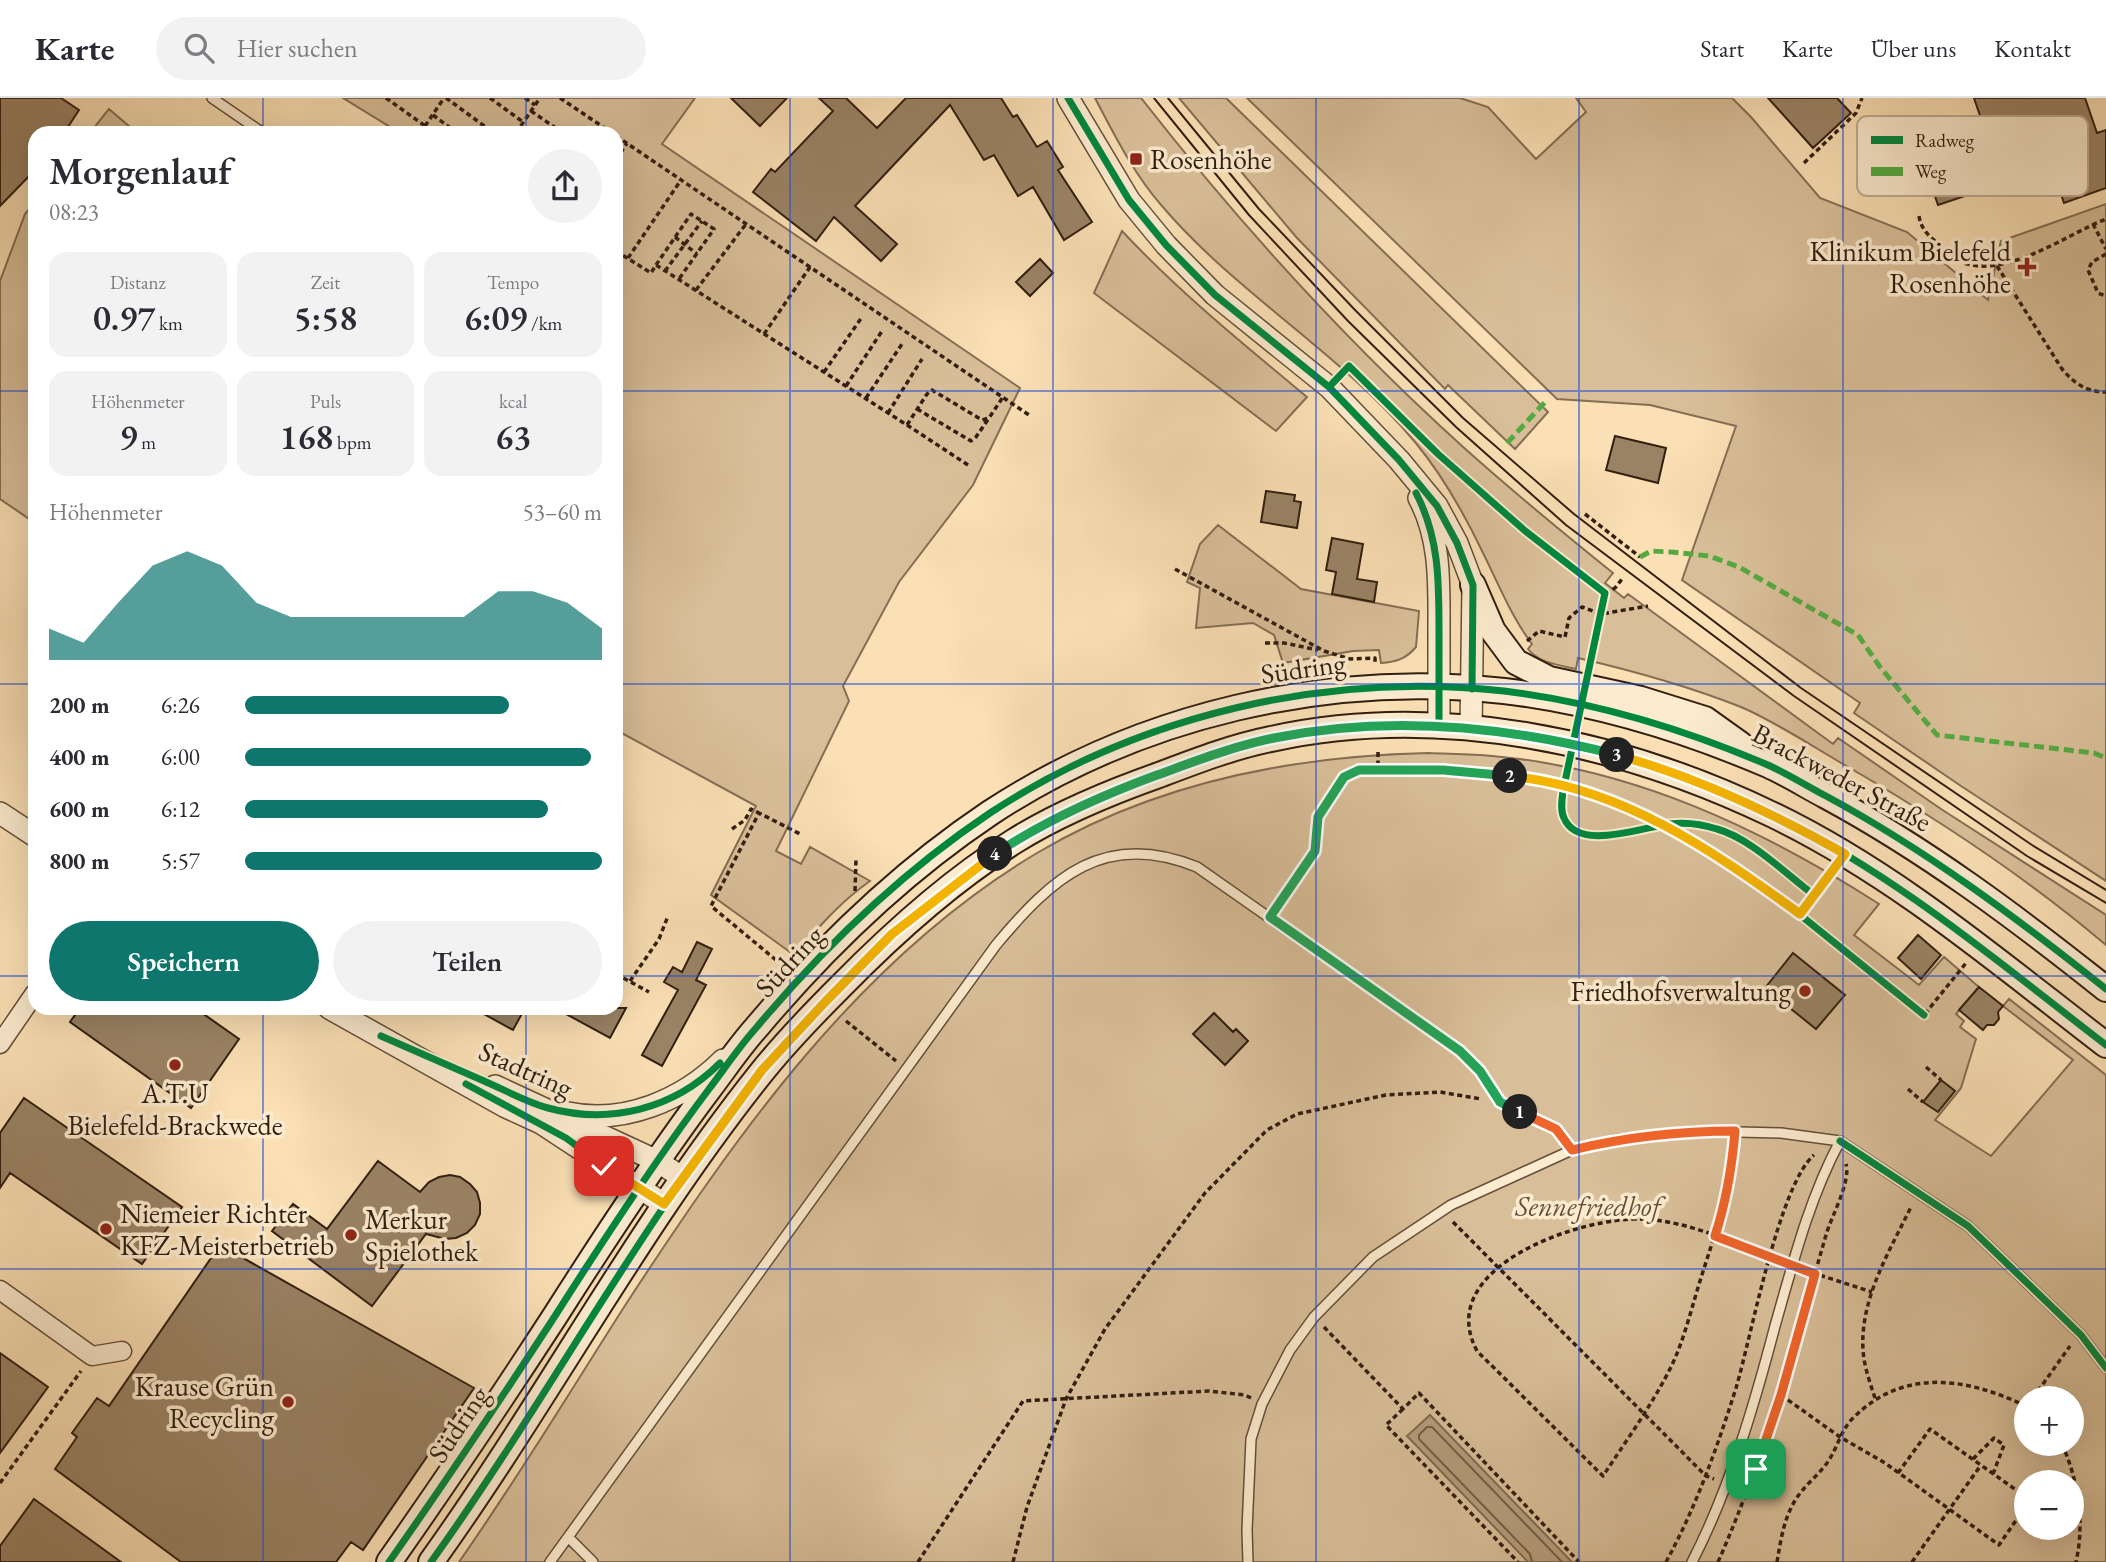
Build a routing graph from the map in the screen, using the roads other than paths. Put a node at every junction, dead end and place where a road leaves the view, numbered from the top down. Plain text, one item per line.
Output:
1 (212, 98) edge
2 (1069, 98) edge
3 (253, 126) edge
4 (1399, 460) junction
5 (1473, 585) junction
6 (1439, 687) junction
7 (1472, 689) junction
8 (1439, 727) junction
9 (1471, 729) junction
10 (1772, 767) junction
11 (0, 813) edge
12 (28, 831) edge
13 (2106, 989) edge
14 (28, 1003) edge
15 (343, 1015) edge
16 (755, 1028) junction
17 (381, 1036) junction
18 (0, 1044) edge
19 (2106, 1045) edge
20 (545, 1108) junction
21 (1840, 1141) junction
22 (1572, 1150) junction
23 (657, 1161) junction
24 (683, 1178) junction
25 (638, 1188) junction
26 (664, 1204) junction
27 (0, 1290) edge
28 (121, 1351) dead end
29 (2106, 1368) edge
30 (568, 1537) junction
31 (389, 1562) edge
32 (431, 1562) edge
33 (550, 1562) edge
34 (593, 1562) edge
35 (1248, 1562) edge
36 (1692, 1562) edge

1 - 3 lane
2 - 4 street
4 - 5 street
4 - 6 street
5 - 7 street
5 - 10 main road
6 - 7 main road, Brackweder Straße
6 - 8 street
6 - 16 main road, Südring
7 - 9 street
7 - 10 main road, Brackweder Straße
8 - 9 main road
8 - 24 main road, Südring
9 - 19 main road
10 - 13 main road, Brackweder Straße
11 - 12 street
14 - 18 street
15 - 17 street, Stadtring
16 - 20 street
16 - 23 main road, Südring
17 - 20 street, Stadtring
17 - 25 street, Stadtring
20 - 23 street, Stadtring
21 - 22 lane
21 - 29 lane
21 - 36 lane
22 - 30 lane
22 - 35 lane
23 - 24 street, Stadtring
23 - 25 main road, Südring
24 - 26 main road, Südring
25 - 26 street, Stadtring
25 - 31 main road, Südring
26 - 32 main road, Südring
27 - 28 street
30 - 33 lane
30 - 34 lane

